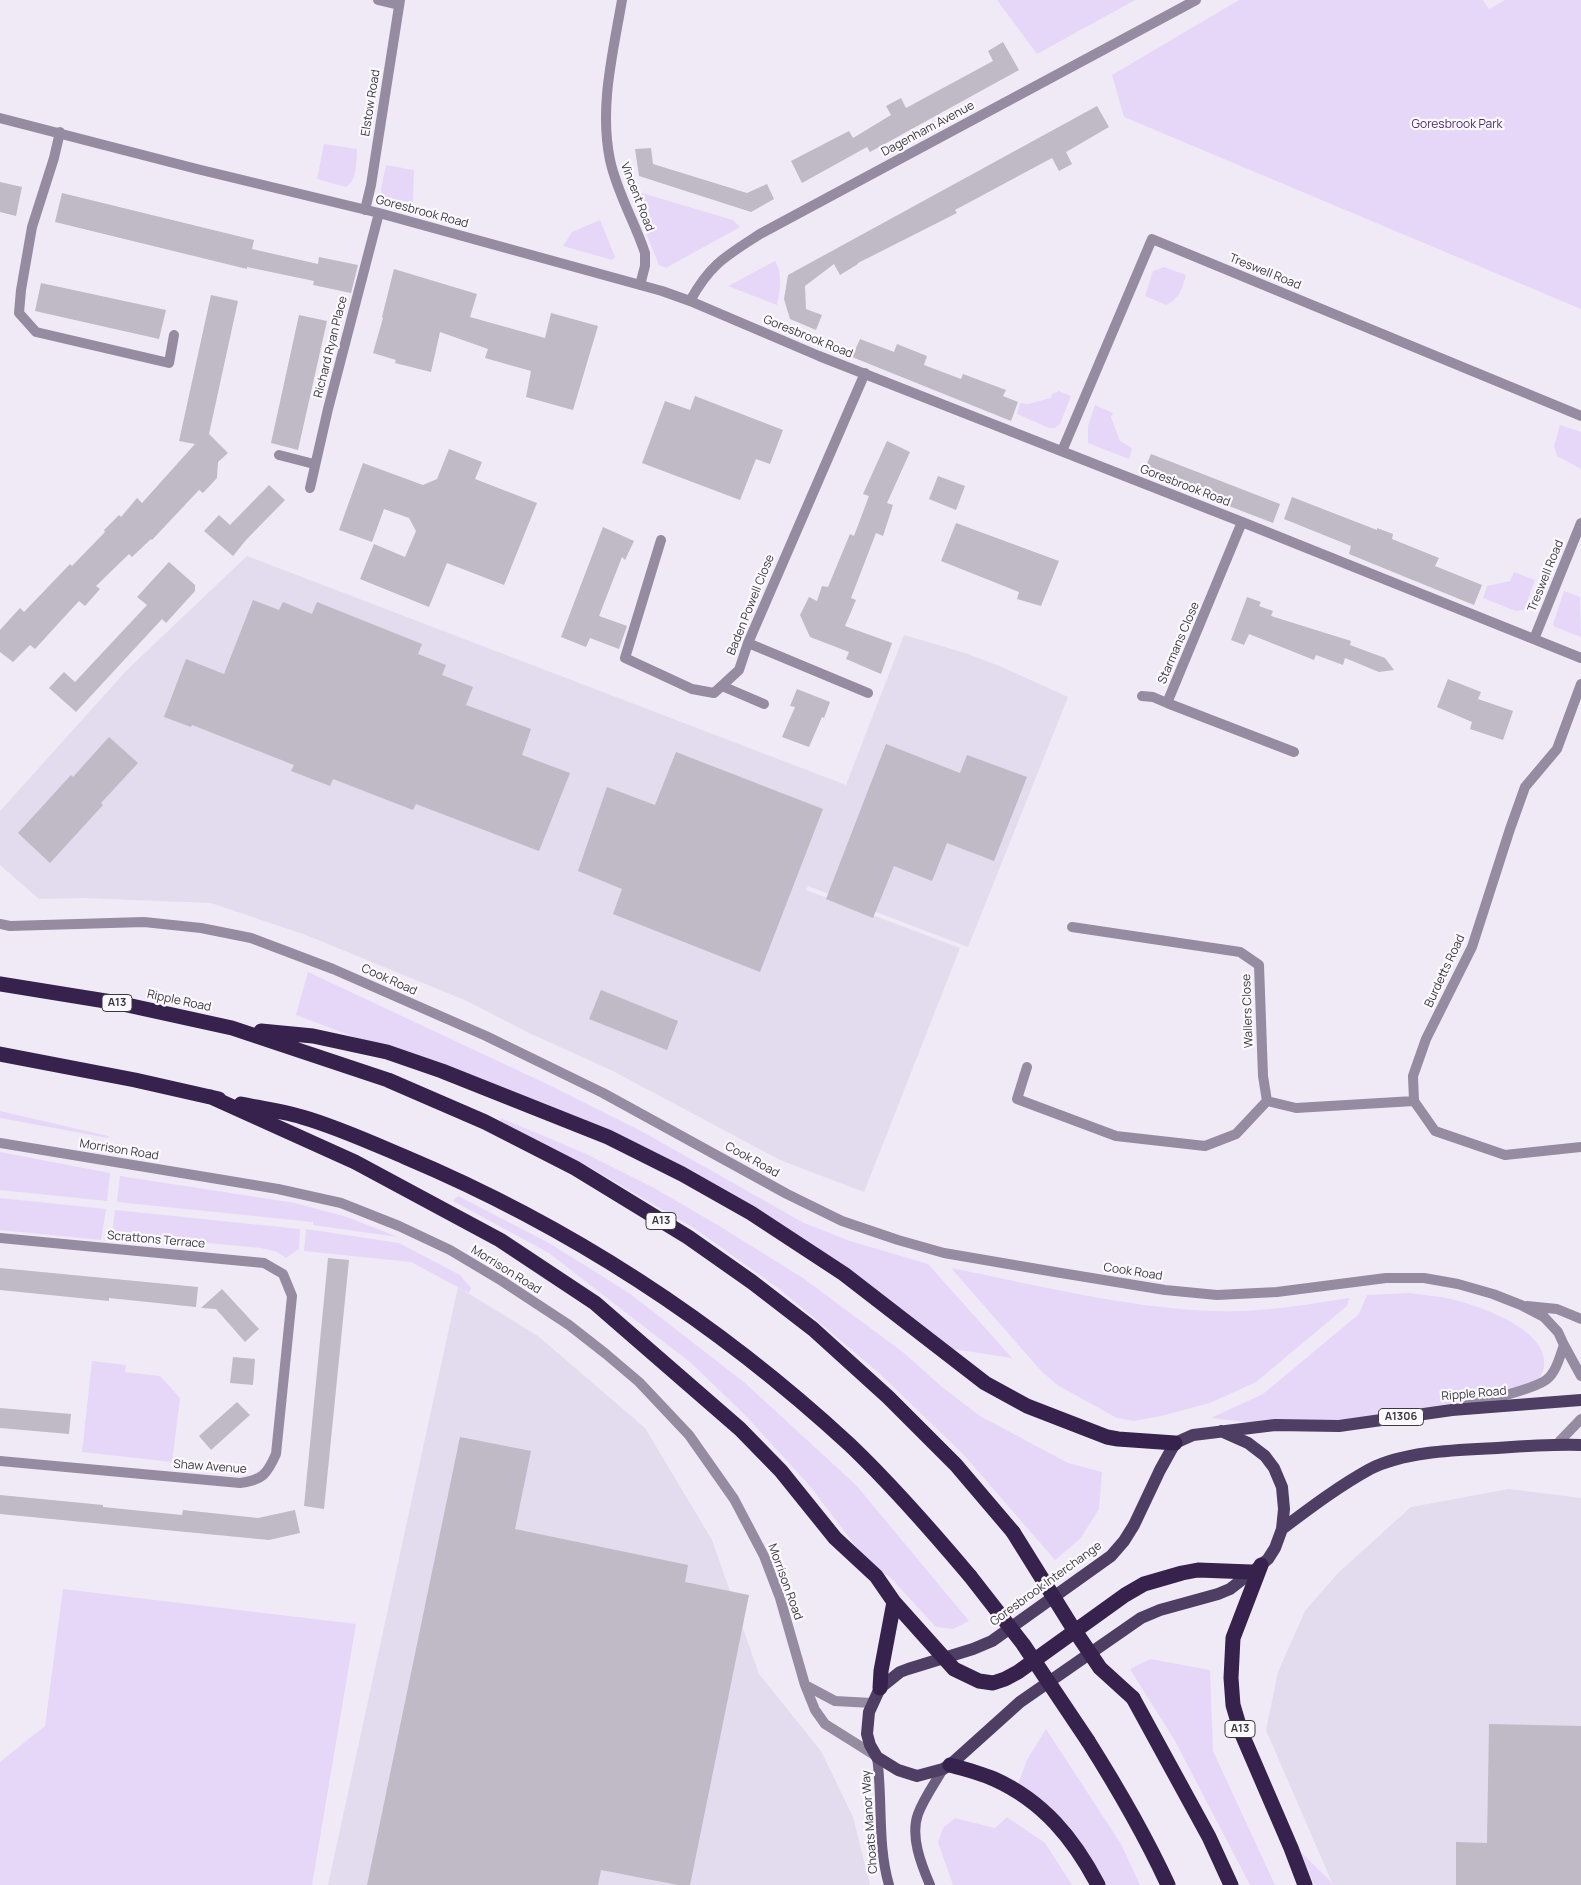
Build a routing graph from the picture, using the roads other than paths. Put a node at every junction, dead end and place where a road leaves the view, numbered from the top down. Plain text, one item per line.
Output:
1 (378, 0) edge
2 (622, 0) edge
3 (1196, 0) edge
4 (399, 2) edge
5 (0, 118) edge
6 (60, 132) junction
7 (365, 210) junction
8 (379, 213) junction
9 (640, 285) junction
10 (690, 301) junction
11 (174, 335) dead end
12 (865, 373) junction
13 (1581, 416) edge
14 (1062, 451) junction
15 (279, 455) dead end
16 (314, 464) junction
17 (310, 488) dead end
18 (1242, 522) junction
19 (1581, 523) edge
20 (661, 540) dead end
21 (1534, 639) junction
22 (748, 643) junction
23 (1581, 658) edge
24 (1581, 684) edge
25 (722, 686) junction
26 (868, 693) dead end
27 (1142, 696) dead end
28 (1167, 703) junction
29 (764, 704) dead end
30 (1294, 752) dead end
31 (0, 924) edge
32 (1072, 927) dead end
33 (0, 984) edge
34 (232, 1028) junction
35 (0, 1054) edge
36 (1027, 1067) dead end
37 (211, 1097) junction
38 (1267, 1101) junction
39 (1414, 1101) junction
40 (0, 1143) edge
41 (1581, 1148) edge
42 (0, 1238) edge
43 (292, 1296) joint
44 (1521, 1306) junction
45 (1581, 1319) edge
46 (1564, 1345) junction
47 (1581, 1376) edge
48 (1581, 1400) edge
49 (1452, 1410) junction
50 (1581, 1419) edge
51 (1222, 1431) junction
52 (1175, 1443) junction
53 (1557, 1444) junction
54 (1581, 1445) edge
55 (0, 1461) edge
56 (1282, 1530) junction
57 (1256, 1569) junction
58 (894, 1602) junction
59 (943, 1659) junction
60 (805, 1685) junction
61 (880, 1688) junction
62 (872, 1703) junction
63 (877, 1757) junction
64 (946, 1767) junction
65 (889, 1885) edge
66 (930, 1885) edge
67 (1098, 1885) edge
68 (1168, 1885) edge
69 (1231, 1885) edge
70 (1305, 1885) edge

1 - 4 street
2 - 9 street, Vincent Road
3 - 10 street, Dagenham Avenue
4 - 7 street, Elstow Road
5 - 6 street, Goresbrook Road
6 - 7 street, Goresbrook Road
6 - 11 street
7 - 8 street, Goresbrook Road
8 - 9 street, Goresbrook Road
8 - 16 street, Richard Ryan Place
9 - 10 street, Goresbrook Road
10 - 12 street, Goresbrook Road
12 - 14 street, Goresbrook Road
12 - 22 street, Baden Powell Close
13 - 14 street, Treswell Road
14 - 18 street, Goresbrook Road
15 - 16 street
16 - 17 street, Richard Ryan Place
18 - 21 street, Goresbrook Road
18 - 28 street, Starmans Close
19 - 21 street, Treswell Road
20 - 25 street
21 - 23 street, Goresbrook Road
22 - 25 street, Baden Powell Close
22 - 26 street
24 - 39 street, Burdetts Road
25 - 29 street
27 - 28 street
28 - 30 street, Starmans Close
31 - 44 street, Cook Road
32 - 38 street, Wallers Close
33 - 34 highway, Ripple Road / A13
34 - 52 highway, A13
34 - 69 highway, A13, bridge
35 - 37 highway
36 - 38 street
37 - 58 highway
37 - 68 highway, bridge
38 - 39 street
39 - 41 street
40 - 60 street, Morrison Road
42 - 43 street, Scrattons Terrace
43 - 55 street, Shaw Avenue
44 - 45 street, Cook Road
44 - 46 street, Cook Road
46 - 47 street, Cook Road
46 - 49 street
48 - 49 main road, Ripple Road / A1306
49 - 51 main road, Ripple Road / A1306
50 - 53 street
51 - 52 main road
51 - 56 main road
52 - 59 main road, Goresbrook Interchange
53 - 54 main road
53 - 56 main road
56 - 57 main road
57 - 59 highway
57 - 64 main road
57 - 70 highway, A13
58 - 59 highway
58 - 61 highway
59 - 61 main road, Goresbrook Interchange
60 - 62 street
60 - 63 street, Morrison Road
61 - 62 main road, Goresbrook Interchange
62 - 63 main road, Goresbrook Interchange
63 - 64 main road
63 - 65 street, Choats Manor Way
64 - 66 street
64 - 67 highway

